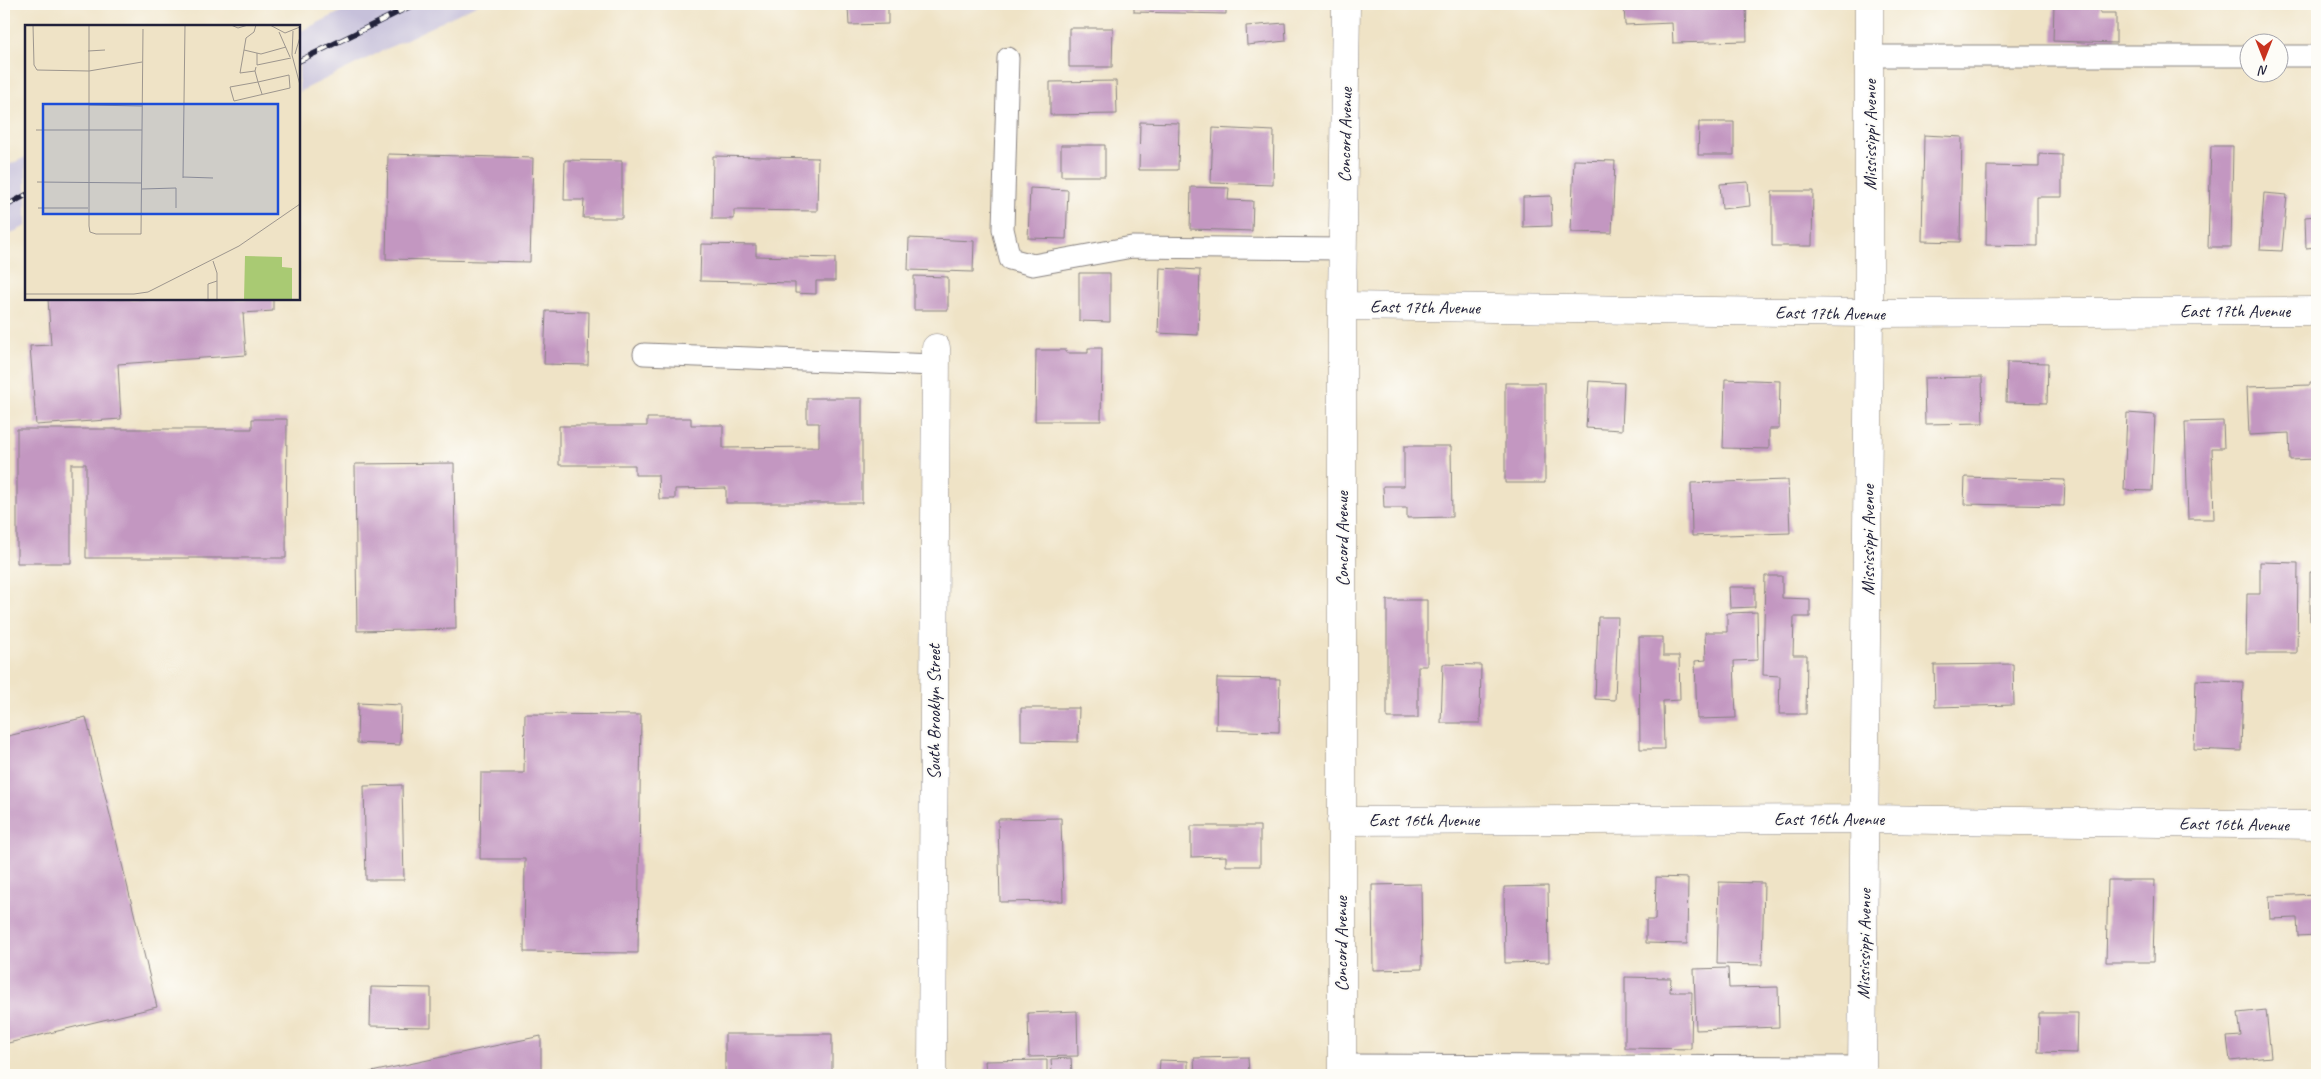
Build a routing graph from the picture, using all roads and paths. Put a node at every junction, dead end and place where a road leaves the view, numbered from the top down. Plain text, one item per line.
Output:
1 (1346, 4) edge
2 (1869, 4) edge
3 (1870, 56) junction
4 (2238, 56) edge
5 (2288, 56) edge
6 (2317, 56) edge
7 (1008, 58) dead end
8 (1343, 249) junction
9 (1342, 306) junction
10 (2317, 311) edge
11 (1869, 314) junction
12 (644, 354) dead end
13 (936, 356) joint
14 (1866, 819) junction
15 (1341, 821) junction
16 (2317, 825) edge
17 (1342, 1070) edge
18 (1862, 1071) edge
19 (932, 1075) edge

1 - 8 street, Concord Avenue
2 - 3 street, Mississippi Avenue
3 - 4 lane
3 - 11 street, Mississippi Avenue
5 - 6 lane
7 - 8 lane
8 - 9 street, Concord Avenue
9 - 11 street, East 17th Avenue
9 - 15 street, Concord Avenue
10 - 11 street, East 17th Avenue
11 - 14 street, Mississippi Avenue
12 - 13 lane
13 - 19 street, South Brooklyn Street
14 - 15 street, East 16th Avenue
14 - 16 street, East 16th Avenue
14 - 18 street, Mississippi Avenue
15 - 17 street, Concord Avenue
17 - 18 lane

